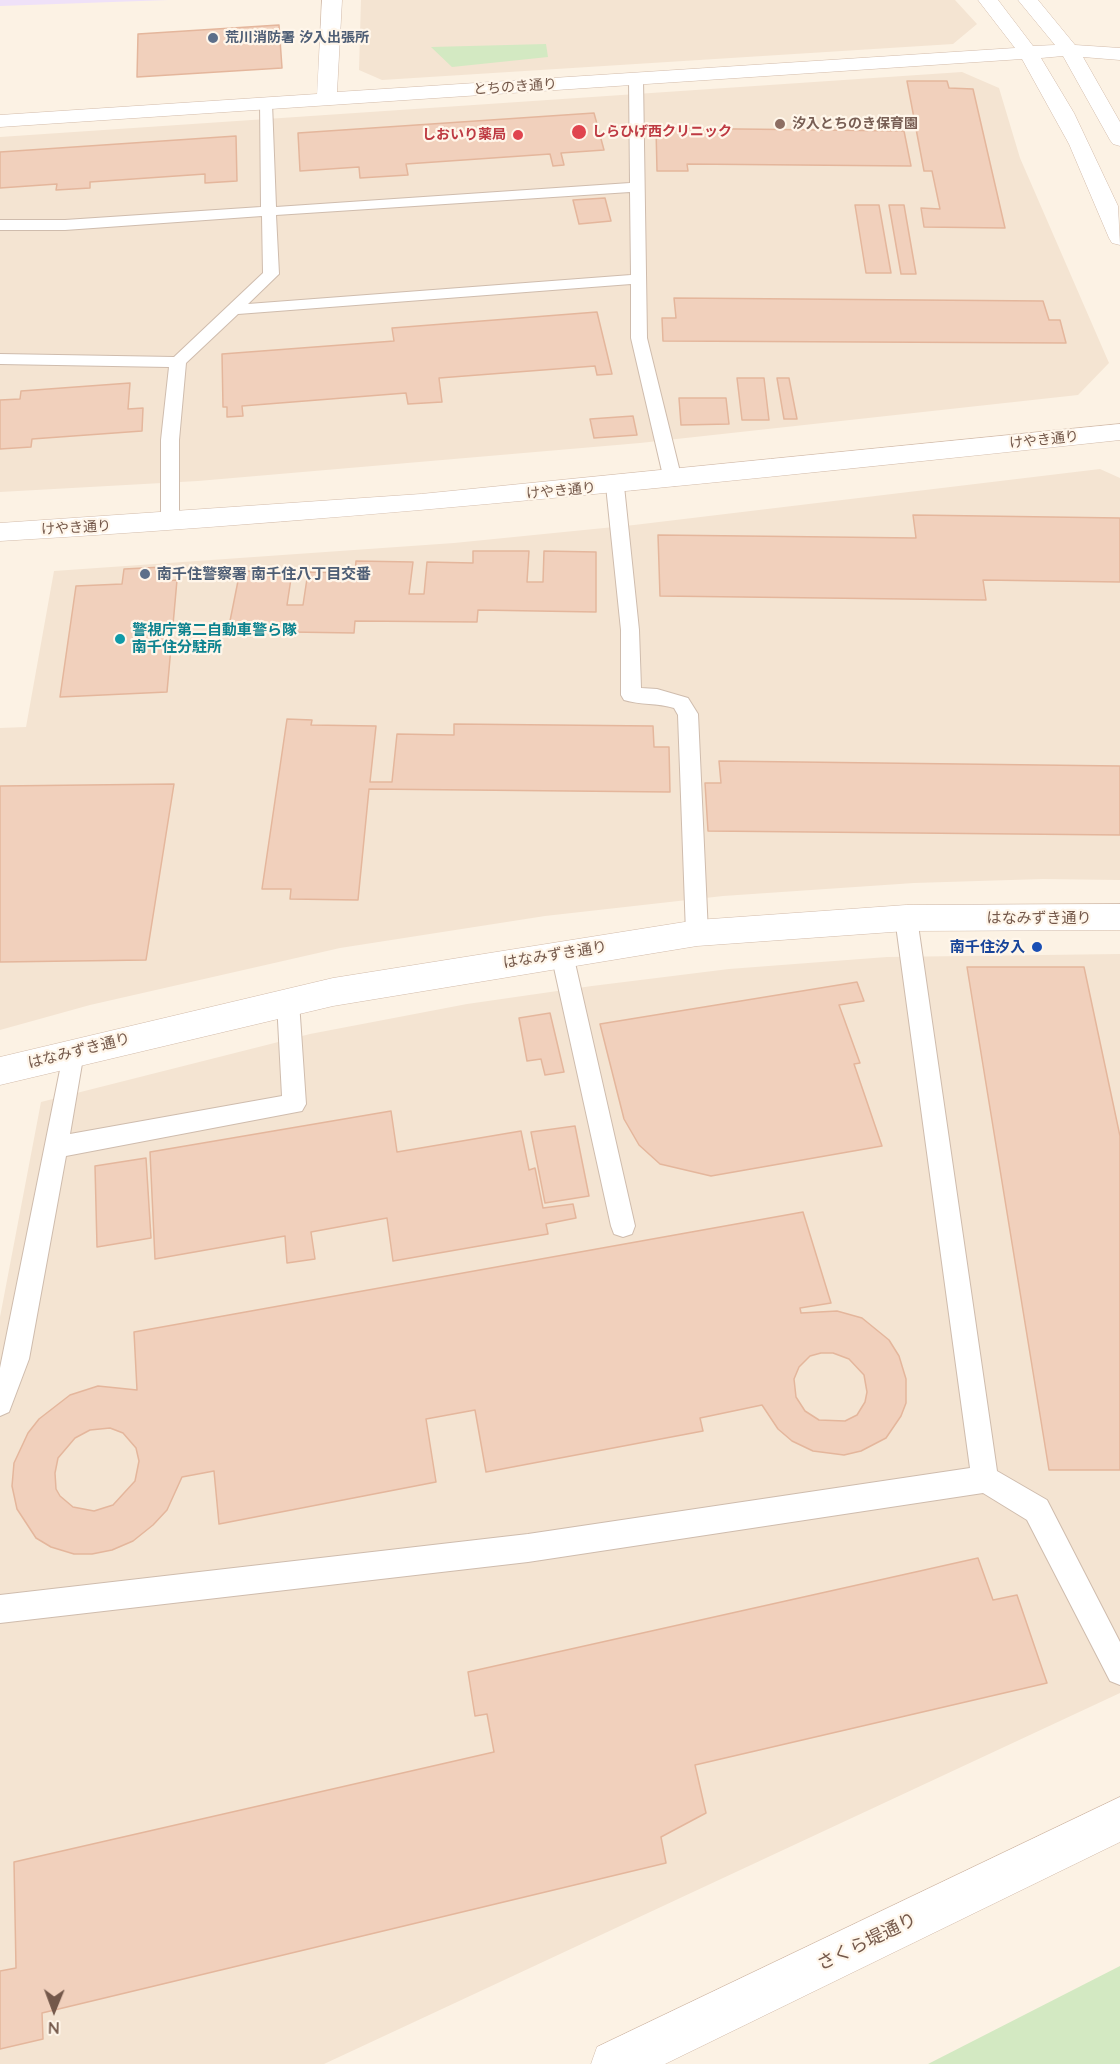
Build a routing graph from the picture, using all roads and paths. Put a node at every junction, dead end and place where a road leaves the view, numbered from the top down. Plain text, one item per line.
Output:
1 (332, 0) edge
2 (988, 0) edge
3 (1028, 0) edge
4 (1120, 38) edge
5 (1069, 50) junction
6 (1030, 54) junction
7 (1120, 54) edge
8 (636, 79) junction
9 (327, 99) junction
10 (265, 103) junction
11 (0, 121) edge
12 (1120, 140) edge
13 (637, 187) junction
14 (269, 213) junction
15 (0, 225) edge
16 (1120, 238) edge
17 (638, 279) junction
18 (231, 310) junction
19 (0, 359) edge
20 (178, 362) junction
21 (1120, 432) edge
22 (673, 480) junction
23 (615, 486) junction
24 (170, 523) junction
25 (0, 532) edge
26 (1120, 917) edge
27 (906, 918) junction
28 (697, 933) junction
29 (562, 954) junction
30 (288, 1002) junction
31 (73, 1052) junction
32 (0, 1071) edge
33 (55, 1147) junction
34 (623, 1227) dead end
35 (0, 1403) edge
36 (985, 1479) junction
37 (0, 1609) edge
38 (1120, 1671) edge
39 (1120, 1819) edge
40 (614, 2064) edge

1 - 9 street
2 - 6 street
3 - 5 street
4 - 5 street
5 - 6 street, とちのき通り
5 - 7 street
5 - 12 street
6 - 8 street, とちのき通り
6 - 16 street
8 - 9 street, とちのき通り
8 - 13 lane
9 - 10 street, とちのき通り
10 - 11 street, とちのき通り
10 - 14 lane
13 - 14 lane
13 - 17 lane
14 - 15 lane
14 - 18 lane
17 - 18 lane
17 - 22 lane
18 - 20 lane
19 - 20 lane
20 - 24 lane
21 - 22 street, けやき通り
22 - 23 street, けやき通り
23 - 24 street, けやき通り
23 - 28 lane
24 - 25 street, けやき通り
26 - 27 street, はなみずき通り
27 - 28 street, はなみずき通り
27 - 36 lane
28 - 29 street, はなみずき通り
29 - 30 street, はなみずき通り
29 - 34 lane
30 - 31 street, はなみずき通り
30 - 33 lane
31 - 32 street, はなみずき通り
31 - 33 lane
33 - 35 lane
36 - 37 lane
36 - 38 lane
39 - 40 street, さくら堤通り

